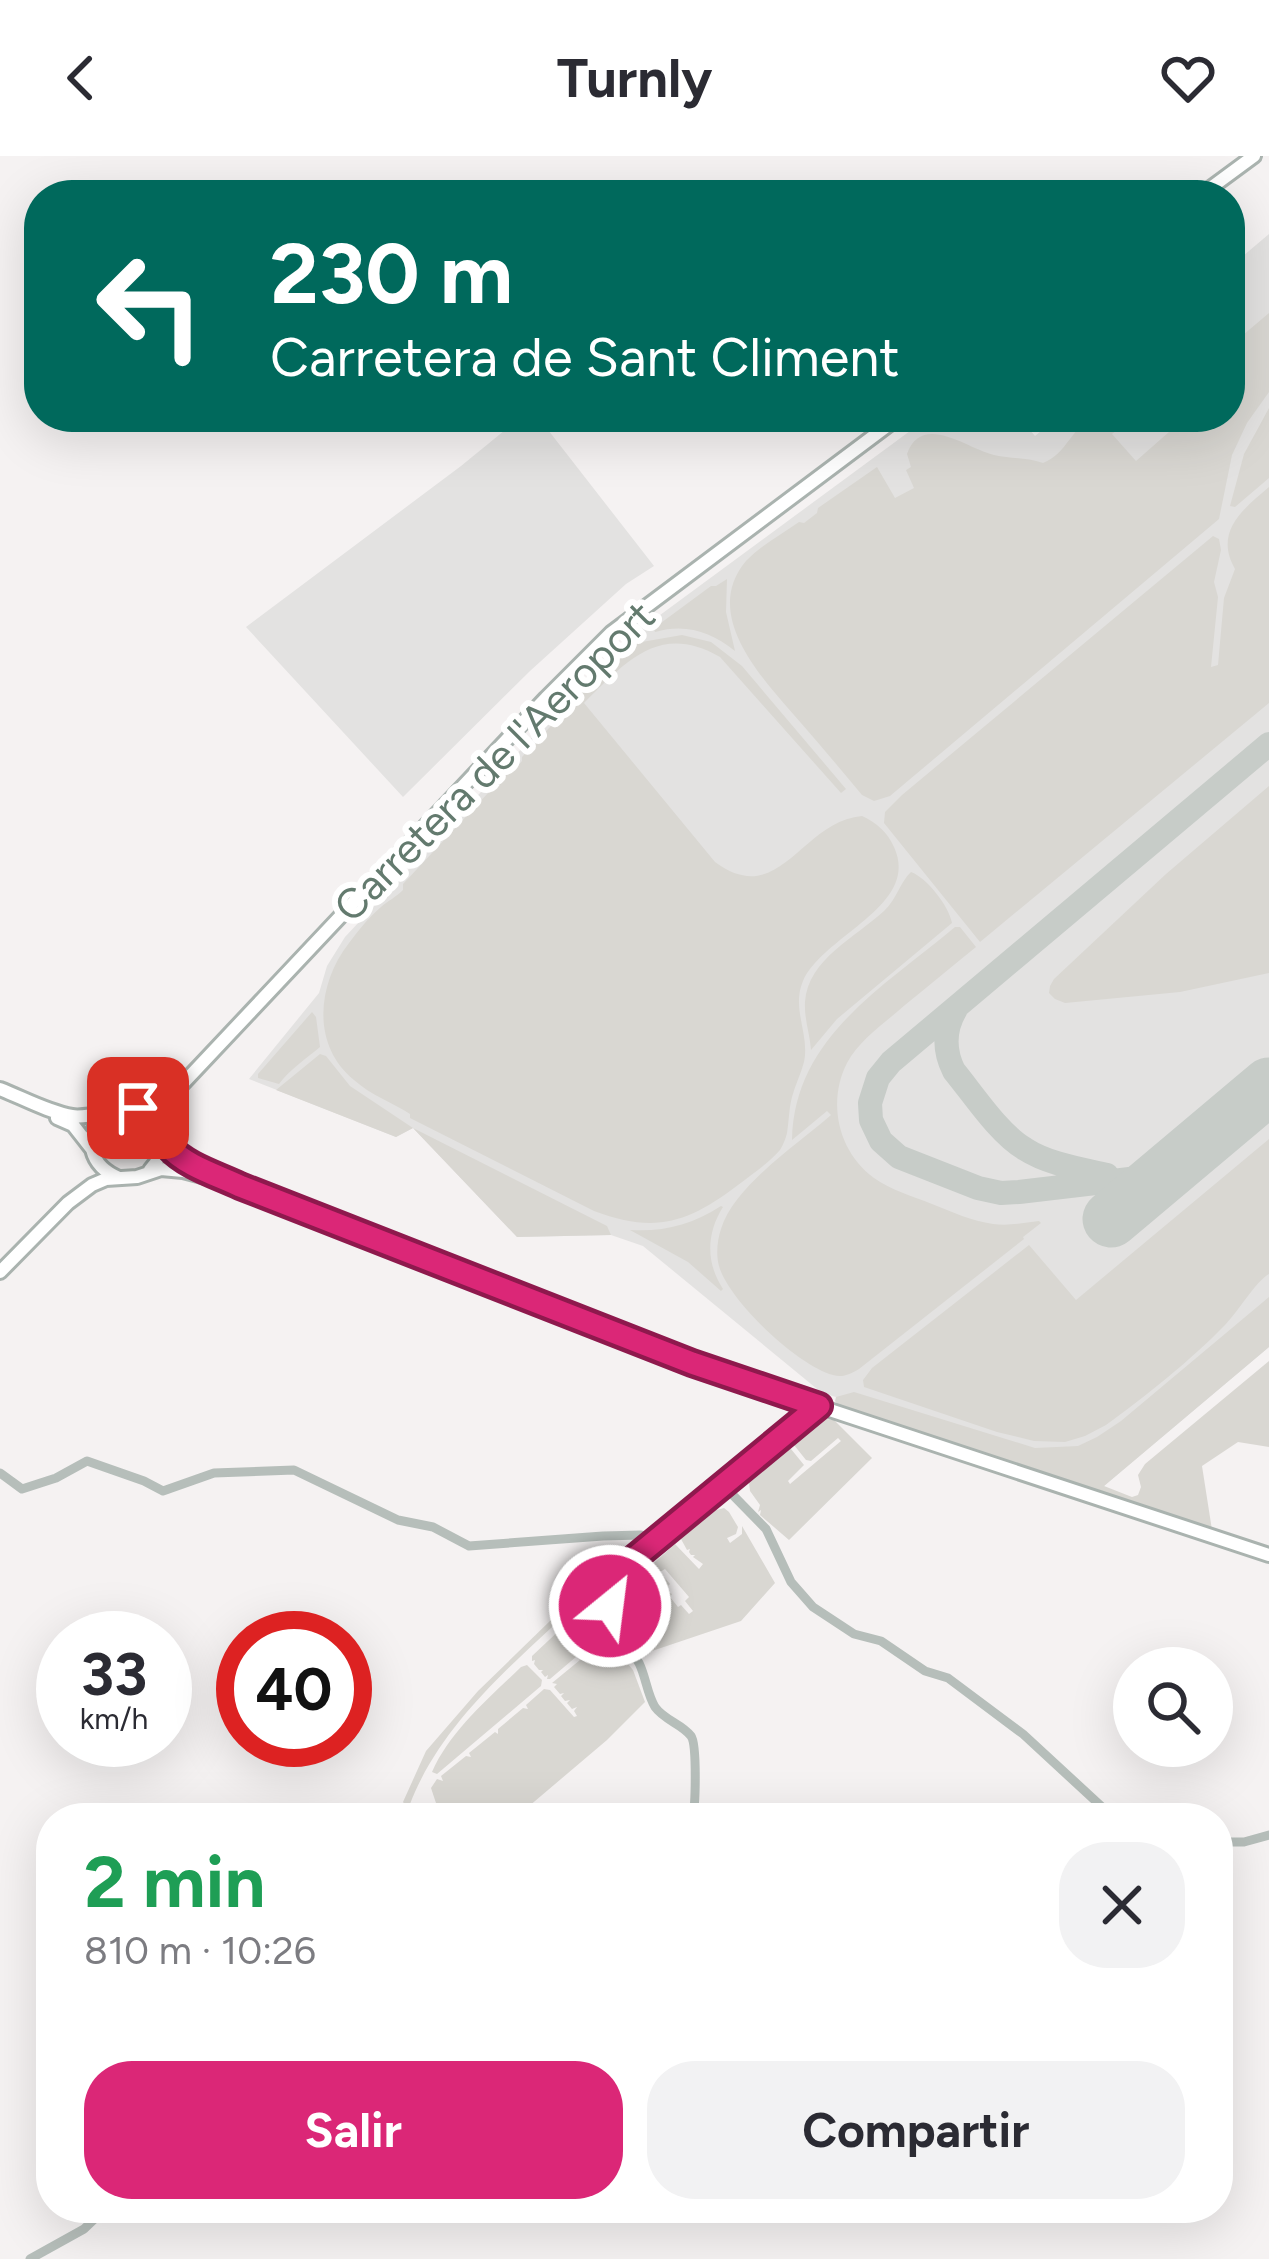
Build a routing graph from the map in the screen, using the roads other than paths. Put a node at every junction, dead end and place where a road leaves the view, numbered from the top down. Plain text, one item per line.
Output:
1 (1254, 156) edge
2 (1264, 156) edge
3 (1224, 180) edge
4 (1228, 180) edge
5 (881, 432) edge
6 (0, 1093) edge
7 (175, 1093) junction
8 (138, 1108) junction
9 (105, 1114) junction
10 (162, 1135) junction
11 (92, 1151) junction
12 (145, 1174) junction
13 (121, 1178) junction
14 (240, 1186) junction
15 (68, 1203) junction
16 (0, 1272) edge
17 (819, 1406) junction
18 (0, 1474) edge
19 (723, 1485) junction
20 (657, 1540) junction
21 (1269, 1555) edge
22 (696, 1803) edge
23 (1098, 1803) edge
24 (1269, 1835) edge
25 (1233, 1842) edge
26 (90, 2223) edge
27 (30, 2259) edge

1 - 3 main road
2 - 4 main road
5 - 7 main road, Carretera de l'Aeroport
6 - 9 main road
6 - 11 main road
7 - 8 main road, Carretera de l'Aeroport
7 - 10 main road, Carretera de l'Aeroport
8 - 9 main road
8 - 10 main road
9 - 11 main road
10 - 12 main road
10 - 14 main road
11 - 13 main road
11 - 15 main road
12 - 13 main road
12 - 14 main road
13 - 15 main road
14 - 17 main road
15 - 16 main road
17 - 19 street
17 - 21 main road
18 - 20 street
19 - 20 street
19 - 23 street
20 - 22 street
24 - 25 street
26 - 27 street

